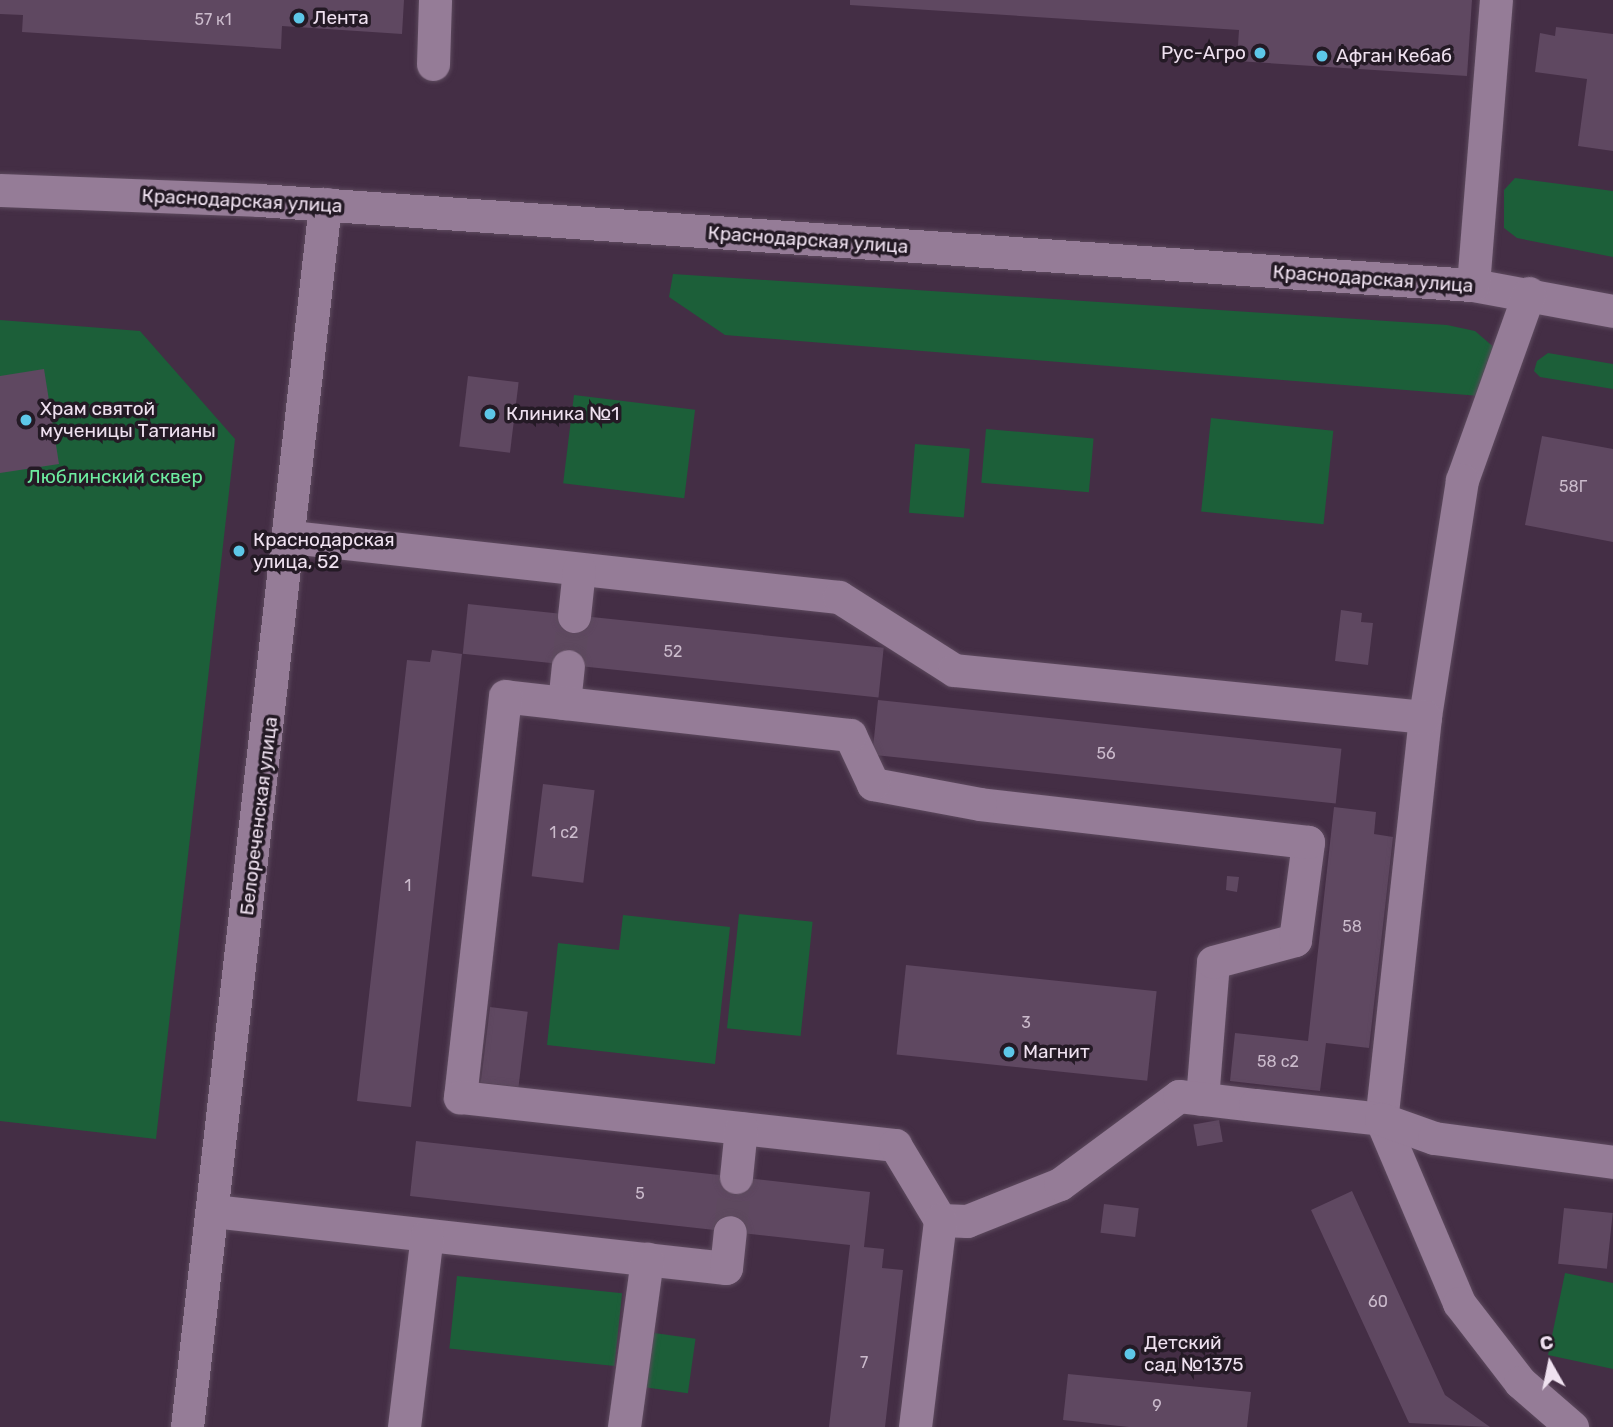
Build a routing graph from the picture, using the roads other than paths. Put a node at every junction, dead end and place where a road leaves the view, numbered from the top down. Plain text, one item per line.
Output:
1 (435, 0) edge
2 (1496, 0) edge
3 (433, 64) dead end
4 (0, 190) edge
5 (325, 204) junction
6 (1473, 285) junction
7 (1529, 293) junction
8 (1613, 311) edge
9 (291, 537) junction
10 (579, 569) junction
11 (574, 616) tunnel mouth
12 (568, 666) tunnel mouth
13 (564, 703) junction
14 (1425, 717) junction
15 (1202, 1099) junction
16 (1381, 1119) junction
17 (741, 1128) junction
18 (1613, 1162) edge
19 (736, 1177) tunnel mouth
20 (212, 1211) junction
21 (940, 1220) junction
22 (730, 1232) tunnel mouth
23 (427, 1235) junction
24 (647, 1259) junction
25 (187, 1427) edge
26 (404, 1427) edge
27 (624, 1427) edge
28 (915, 1427) edge
29 (1572, 1427) edge

1 - 3 street
2 - 6 street
4 - 5 street, Краснодарская улица
5 - 6 street, Краснодарская улица
5 - 9 street, Белореченская улица
6 - 7 street, Краснодарская улица
7 - 8 street, Краснодарская улица
7 - 14 street
9 - 10 street
9 - 20 street, Белореченская улица
10 - 11 street
10 - 14 street
12 - 13 street
13 - 15 street
13 - 17 street
14 - 16 street
15 - 16 street
15 - 21 street
16 - 18 street
16 - 29 street
17 - 19 street
17 - 21 street
20 - 23 street
20 - 25 street, Белореченская улица
21 - 28 street
22 - 24 street
23 - 24 street
23 - 26 street
24 - 27 street

